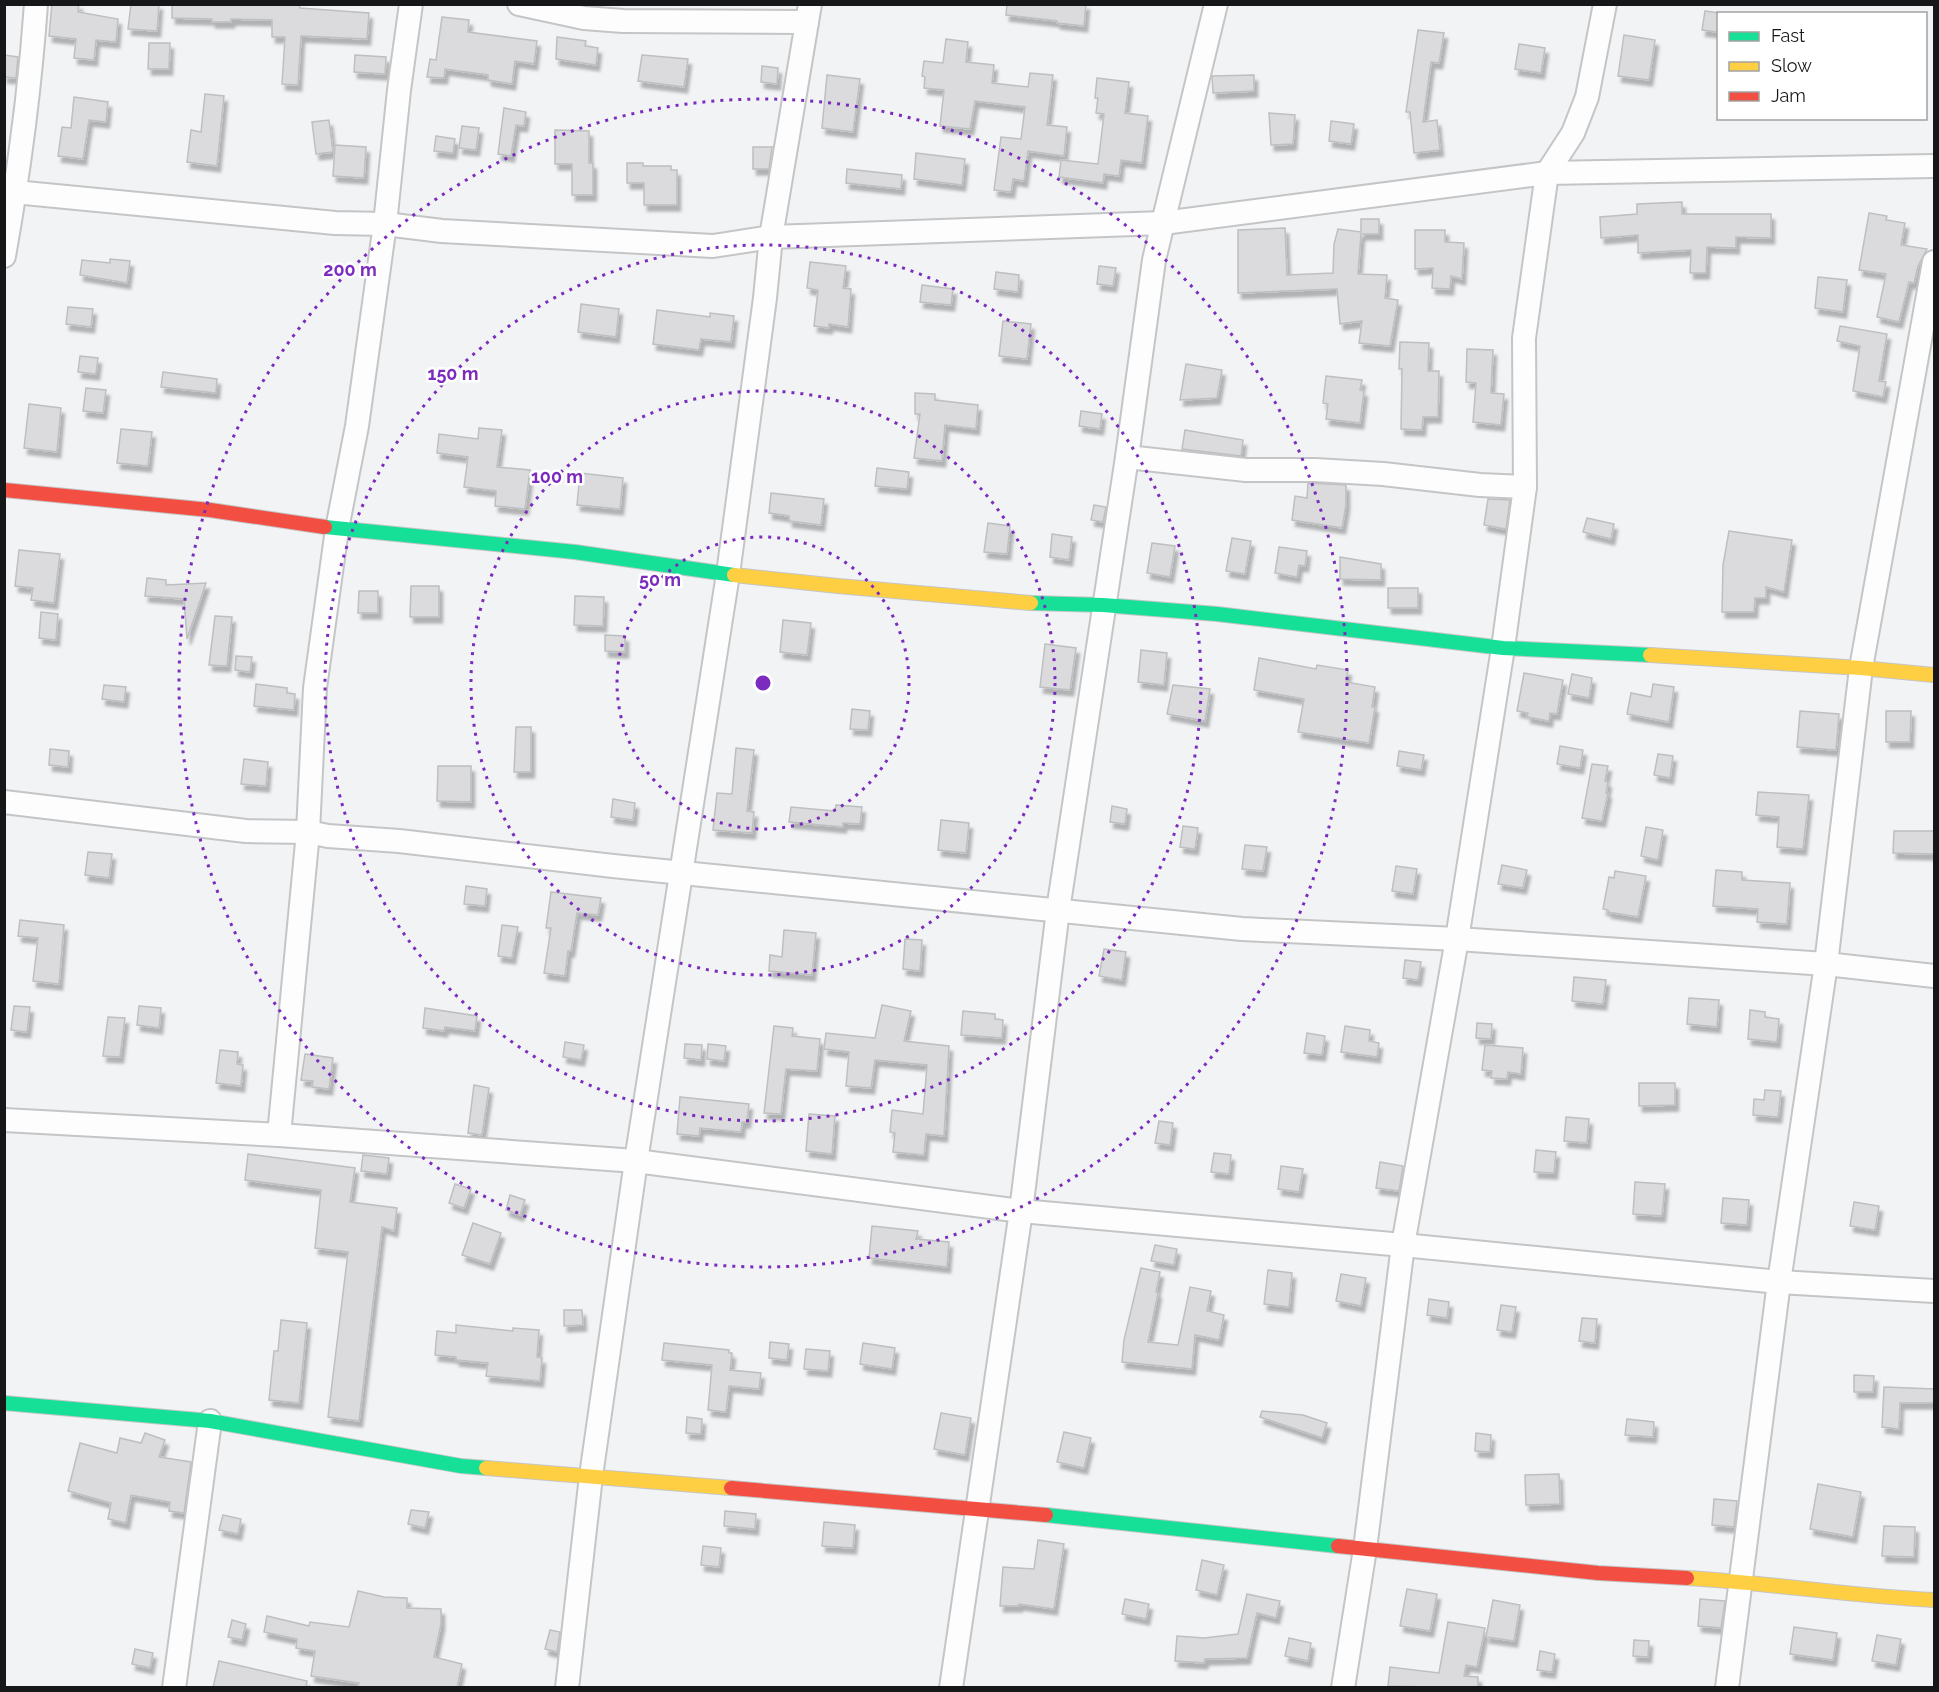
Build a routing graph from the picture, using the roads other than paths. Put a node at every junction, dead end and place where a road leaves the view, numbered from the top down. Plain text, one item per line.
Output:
1 (36, 4) edge
2 (411, 4) edge
3 (519, 4) edge
4 (1215, 4) edge
5 (1605, 4) edge
6 (808, 13) edge
7 (1935, 166) edge
8 (1547, 173) junction
9 (10, 191) edge
10 (1163, 223) junction
11 (385, 224) junction
12 (771, 237) junction
13 (4, 256) edge
14 (1935, 262) edge
15 (1930, 308) edge
16 (1127, 457) junction
17 (1525, 487) junction
18 (4, 490) edge
19 (337, 529) junction
20 (728, 574) junction
21 (1103, 605) junction
22 (1503, 648) junction
23 (1861, 668) junction
24 (1935, 675) edge
25 (4, 802) edge
26 (308, 832) junction
27 (681, 872) junction
28 (1058, 910) junction
29 (1456, 939) junction
30 (1826, 964) junction
31 (1935, 976) edge
32 (4, 1120) edge
33 (279, 1134) junction
34 (636, 1161) junction
35 (1021, 1211) junction
36 (1403, 1245) junction
37 (1779, 1282) junction
38 (1935, 1291) edge
39 (4, 1403) edge
40 (210, 1421) junction
41 (591, 1476) junction
42 (977, 1508) junction
43 (1365, 1549) junction
44 (1739, 1581) junction
45 (1935, 1600) edge
46 (174, 1688) edge
47 (567, 1688) edge
48 (951, 1688) edge
49 (1343, 1688) edge
50 (1727, 1688) edge

1 - 9 street
2 - 11 street
3 - 6 street
4 - 10 street
5 - 8 street
6 - 12 street
7 - 8 street
8 - 10 street
8 - 17 street
9 - 11 street
9 - 13 street
10 - 12 street
10 - 16 street
11 - 12 street
11 - 19 street
12 - 20 street
14 - 15 street
15 - 23 street
16 - 17 street
16 - 21 street
17 - 22 street
18 - 19 street
19 - 20 street
19 - 26 street
20 - 21 street
20 - 27 street
21 - 22 street
21 - 28 street
22 - 23 street
22 - 29 street
23 - 24 street
23 - 30 street
25 - 26 street
26 - 27 street
26 - 33 street
27 - 28 street
27 - 34 street
28 - 29 street
28 - 35 street
29 - 30 street
29 - 36 street
30 - 31 street
30 - 37 street
32 - 33 street
33 - 34 street
34 - 35 street
34 - 41 street
35 - 36 street
35 - 42 street
36 - 37 street
36 - 43 street
37 - 38 street
37 - 44 street
39 - 40 street
40 - 41 street
40 - 46 street
41 - 42 street
41 - 47 street
42 - 43 street
42 - 48 street
43 - 44 street
43 - 49 street
44 - 45 street
44 - 50 street

